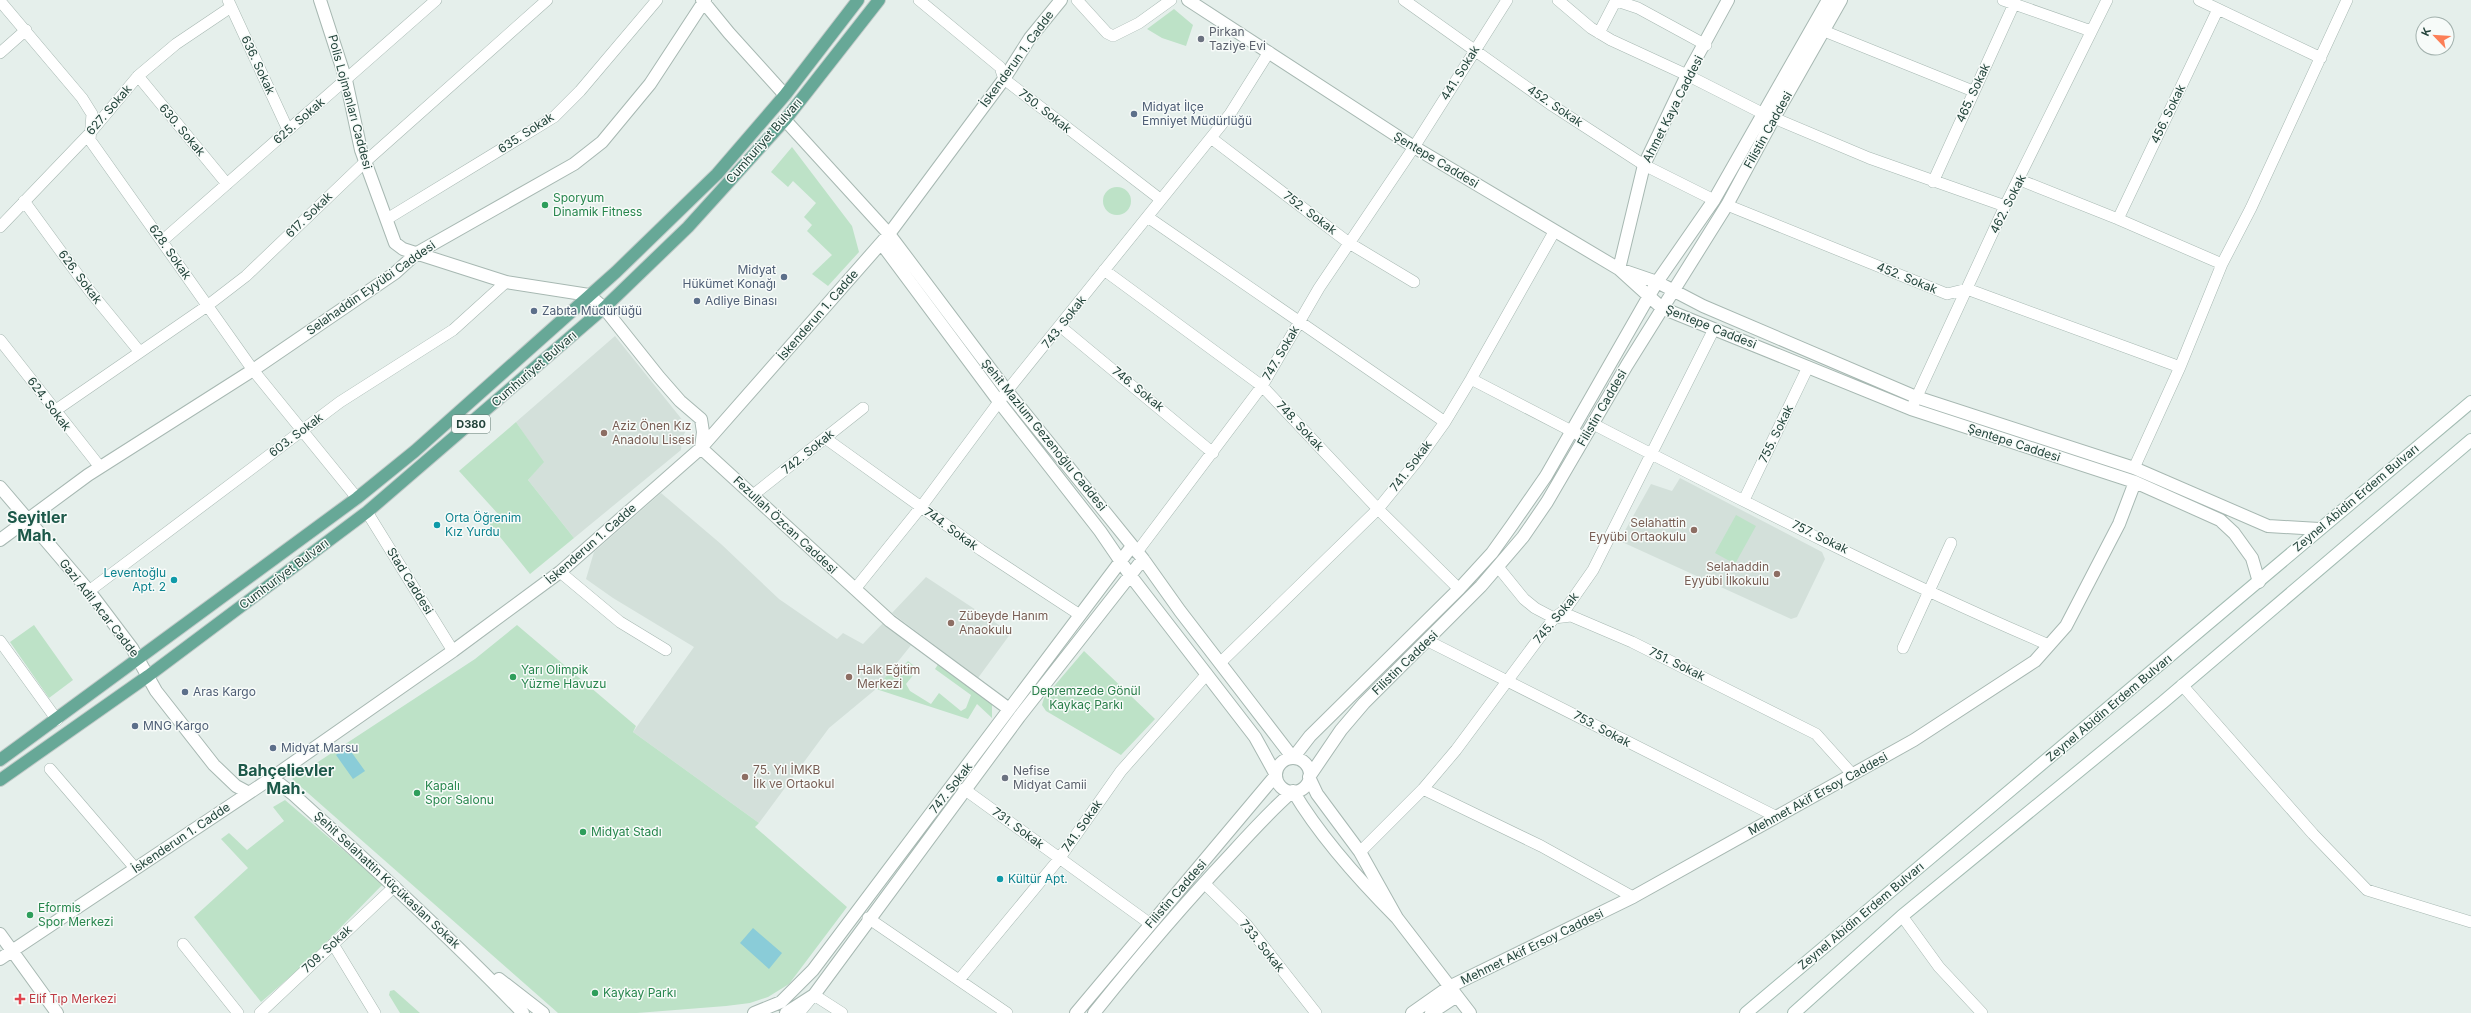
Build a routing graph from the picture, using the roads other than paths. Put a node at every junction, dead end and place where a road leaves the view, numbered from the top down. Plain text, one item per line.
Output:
1 (320, 0) edge
2 (435, 0) edge
3 (546, 0) edge
4 (657, 0) edge
5 (704, 0) edge
6 (858, 0) edge
7 (879, 0) edge
8 (919, 0) edge
9 (1061, 0) edge
10 (1077, 0) edge
11 (1171, 0) edge
12 (1188, 0) edge
13 (1404, 0) edge
14 (1507, 0) edge
15 (1558, 0) edge
16 (1728, 0) edge
17 (1828, 0) edge
18 (1841, 0) edge
19 (2003, 0) edge
20 (2107, 0) edge
21 (2199, 0) edge
22 (2347, 0) edge
23 (0, 1) edge
24 (230, 4) edge
25 (2014, 4) junction
26 (2218, 9) junction
27 (26, 30) junction
28 (1824, 31) junction
29 (2091, 31) junction
30 (1600, 33) junction
31 (1706, 45) junction
32 (1474, 50) junction
33 (1269, 52) junction
34 (0, 53) edge
35 (2321, 58) junction
36 (1687, 75) junction
37 (138, 76) junction
38 (1004, 79) junction
39 (346, 80) junction
40 (1973, 91) junction
41 (785, 95) junction
42 (1769, 116) junction
43 (784, 120) junction
44 (288, 130) junction
45 (91, 132) junction
46 (1210, 138) junction
47 (1414, 147) junction
48 (365, 162) junction
49 (1644, 165) junction
50 (2020, 180) junction
51 (1933, 182) junction
52 (227, 184) junction
53 (1160, 199) junction
54 (1714, 200) junction
55 (24, 201) junction
56 (1727, 205) junction
57 (2005, 206) junction
58 (1149, 218) junction
59 (387, 219) junction
60 (2118, 219) junction
61 (0, 227) edge
62 (1554, 232) junction
63 (885, 239) junction
64 (162, 241) junction
65 (1349, 243) junction
66 (417, 253) junction
67 (2222, 264) junction
68 (1619, 269) junction
69 (1104, 270) junction
70 (506, 282) junction
71 (1414, 282) dead end
72 (1657, 282) junction
73 (1967, 289) junction
74 (1673, 290) junction
75 (589, 295) junction
76 (1649, 298) junction
77 (207, 306) junction
78 (604, 308) junction
79 (1662, 308) junction
80 (1299, 322) junction
81 (1061, 327) junction
82 (1714, 329) junction
83 (0, 340) edge
84 (139, 351) junction
85 (1808, 367) junction
86 (2180, 367) junction
87 (253, 370) junction
88 (1471, 379) junction
89 (1262, 386) junction
90 (1007, 391) junction
91 (1916, 397) junction
92 (1000, 402) junction
93 (2471, 402) edge
94 (862, 408) dead end
95 (1911, 409) junction
96 (56, 410) junction
97 (1445, 422) junction
98 (1593, 424) junction
99 (302, 430) junction
100 (1572, 432) junction
101 (825, 438) junction
102 (1585, 438) junction
103 (2471, 440) edge
104 (701, 448) junction
105 (1213, 453) junction
106 (1651, 453) junction
107 (100, 468) junction
108 (2134, 468) junction
109 (2135, 482) junction
110 (0, 487) edge
111 (753, 495) junction
112 (357, 498) junction
113 (1744, 500) junction
114 (921, 507) junction
115 (1378, 509) junction
116 (366, 512) junction
117 (27, 520) junction
118 (2319, 529) junction
119 (0, 540) edge
120 (1951, 543) dead end
121 (1137, 552) junction
122 (1121, 561) junction
123 (1498, 566) junction
124 (560, 572) junction
125 (1130, 575) junction
126 (2259, 582) junction
127 (855, 589) junction
128 (1459, 589) junction
129 (1930, 590) junction
130 (89, 592) junction
131 (1080, 615) junction
132 (1554, 618) junction
133 (0, 641) edge
134 (1428, 641) junction
135 (2050, 645) junction
136 (1903, 648) dead end
137 (666, 650) dead end
138 (453, 651) junction
139 (138, 659) junction
140 (1220, 663) junction
141 (1207, 674) junction
142 (148, 676) junction
143 (1507, 680) junction
144 (2182, 686) junction
145 (1009, 710) junction
146 (57, 720) junction
147 (1293, 758) junction
148 (0, 760) edge
149 (50, 769) dead end
150 (1852, 774) junction
151 (1276, 775) junction
152 (1309, 777) junction
153 (270, 779) junction
154 (0, 780) edge
155 (964, 789) junction
156 (1423, 789) junction
157 (1293, 792) junction
158 (249, 793) junction
159 (1777, 817) junction
160 (1360, 852) junction
161 (1059, 859) junction
162 (136, 868) junction
163 (1204, 883) junction
164 (395, 886) junction
165 (1633, 897) junction
166 (1902, 916) junction
167 (868, 918) junction
168 (1397, 918) junction
169 (2471, 922) edge
170 (1150, 924) junction
171 (0, 934) edge
172 (183, 944) dead end
173 (332, 944) junction
174 (13, 949) junction
175 (466, 954) junction
176 (0, 959) edge
177 (960, 980) junction
178 (1453, 992) junction
179 (814, 995) junction
180 (57, 1013) edge
181 (238, 1013) edge
182 (260, 1013) edge
183 (375, 1013) edge
184 (523, 1013) edge
185 (543, 1013) edge
186 (754, 1013) edge
187 (786, 1013) edge
188 (799, 1013) edge
189 (842, 1013) edge
190 (1007, 1013) edge
191 (1076, 1013) edge
192 (1094, 1013) edge
193 (1316, 1013) edge
194 (1412, 1013) edge
195 (1431, 1013) edge
196 (1470, 1013) edge
197 (1746, 1013) edge
198 (1794, 1013) edge
199 (1982, 1013) edge

1 - 39 street, Polis Lojmanları Caddesi
2 - 39 street, 625. Sokak
3 - 48 street, 617. Sokak
4 - 59 street, 635. Sokak
5 - 41 street
5 - 66 street, Selahaddin Eyyübi Caddesi
6 - 41 main road, Cumhuriyet Bulvarı / D380
7 - 43 main road, Cumhuriyet Bulvarı / D380
8 - 38 street, 750. Sokak
9 - 38 street, İskenderun 1. Cadde
10 - 11 street
12 - 33 street, Şentepe Caddesi
13 - 32 street, 452. Sokak
14 - 32 street, 441. Sokak
15 - 30 street
16 - 31 street, Ahmet Kaya Caddesi
17 - 42 street, Filistin Caddesi
18 - 28 street, Filistin Caddesi
19 - 25 street
20 - 29 street, 462. Sokak
21 - 26 street
22 - 35 street
23 - 27 street, 628. Sokak
24 - 37 street, 627. Sokak
24 - 44 street, 636. Sokak
25 - 29 street
25 - 40 street, 465. Sokak
26 - 35 street
26 - 60 street, 456. Sokak
27 - 34 street
27 - 45 street, 628. Sokak
28 - 40 street
28 - 42 street, Filistin Caddesi
29 - 50 street, 462. Sokak
30 - 31 street
30 - 36 street
31 - 36 street, Ahmet Kaya Caddesi
32 - 47 street, 441. Sokak
32 - 49 street, 452. Sokak
33 - 46 street, 743. Sokak
33 - 47 street, Şentepe Caddesi
35 - 67 street
36 - 42 street
36 - 49 street, Ahmet Kaya Caddesi
37 - 45 street, 627. Sokak
37 - 52 street, 630. Sokak
38 - 53 street, 750. Sokak
38 - 63 street, İskenderun 1. Cadde
39 - 44 street, 625. Sokak
39 - 48 street, Polis Lojmanları Caddesi
40 - 51 street, 465. Sokak
41 - 75 main road, Cumhuriyet Bulvarı / D380
42 - 51 street
42 - 54 street, Filistin Caddesi
42 - 56 street, Filistin Caddesi
43 - 63 street, Şehit Mazlum Gezenoğlu Caddesi
43 - 78 main road, Cumhuriyet Bulvarı / D380
44 - 52 street, 625. Sokak
45 - 55 street, 627. Sokak
45 - 64 street, 628. Sokak
46 - 53 street, 743. Sokak
46 - 65 street, 752. Sokak
47 - 62 street, Şentepe Caddesi
47 - 65 street, 747. Sokak
48 - 59 street, Polis Lojmanları Caddesi
48 - 77 street, 617. Sokak
49 - 54 street, 452. Sokak
49 - 68 street, Ahmet Kaya Caddesi
50 - 57 street, 462. Sokak
50 - 60 street
51 - 57 street
52 - 64 street, 625. Sokak
53 - 58 street, 743. Sokak
54 - 72 street, Filistin Caddesi
55 - 61 street, 627. Sokak
55 - 84 street, 626. Sokak
56 - 73 street, 452. Sokak
56 - 74 street, Filistin Caddesi
57 - 73 street, 462. Sokak
58 - 69 street, 743. Sokak
58 - 80 street
59 - 66 street, Polis Lojmanları Caddesi
60 - 67 street
62 - 68 street, Şentepe Caddesi
62 - 88 street, 741. Sokak
63 - 90 street, Şehit Mazlum Gezenoğlu Caddesi
63 - 92 street, Şehit Mazlum Gezenoğlu Caddesi
63 - 104 street, İskenderun 1. Cadde
64 - 77 street, 628. Sokak
65 - 71 street, 752. Sokak
65 - 80 street, 747. Sokak
66 - 70 street, Polis Lojmanları Caddesi
66 - 87 street, Selahaddin Eyyübi Caddesi
67 - 86 street
68 - 72 street
68 - 76 street, Şentepe Caddesi
69 - 81 street, 743. Sokak
69 - 89 street, 748. Sokak
70 - 75 street, Polis Lojmanları Caddesi
70 - 99 street, 603. Sokak
72 - 74 street
72 - 76 street, Filistin Caddesi
73 - 86 street
73 - 91 street, 462. Sokak
74 - 79 street, Filistin Caddesi
74 - 91 street
75 - 78 street
75 - 112 main road, Cumhuriyet Bulvarı / D380
76 - 79 street, Şentepe Caddesi
76 - 100 street, Filistin Caddesi
77 - 84 street, 617. Sokak
77 - 87 street, 628. Sokak
78 - 104 street
78 - 116 main road, Cumhuriyet Bulvarı / D380
79 - 82 street, Şentepe Caddesi
79 - 98 street, Filistin Caddesi
80 - 89 street, 747. Sokak
80 - 97 street
81 - 90 street, 743. Sokak
81 - 105 street, 746. Sokak
82 - 85 street, Şentepe Caddesi
82 - 106 street, 745. Sokak
83 - 96 street, 624. Sokak
84 - 96 street, 617. Sokak
85 - 95 street, Şentepe Caddesi
85 - 113 street, 755. Sokak
86 - 108 street
87 - 99 street, 628. Sokak
87 - 107 street, Selahaddin Eyyübi Caddesi
88 - 97 street, 741. Sokak
88 - 100 street
89 - 105 street, 747. Sokak
89 - 115 street, 748. Sokak
90 - 92 street, 743. Sokak
90 - 121 street, Şehit Mazlum Gezenoğlu Caddesi
91 - 95 street, 462. Sokak
91 - 108 street
92 - 114 street, 743. Sokak
92 - 122 street, Şehit Mazlum Gezenoğlu Caddesi
93 - 118 street, Zeynel Abidin Erdem Bulvarı
94 - 101 street, 742. Sokak
95 - 109 street, Şentepe Caddesi
96 - 107 street, 624. Sokak
97 - 115 street, 741. Sokak
98 - 102 street, Filistin Caddesi
98 - 106 street, 757. Sokak
99 - 112 street, 628. Sokak
99 - 130 street, 603. Sokak
100 - 102 street
100 - 128 street, Filistin Caddesi
101 - 111 street, 742. Sokak
101 - 114 street, 744. Sokak
102 - 123 street, Filistin Caddesi
103 - 144 street
104 - 111 street, Fezullah Özcan Caddesi
104 - 124 street, İskenderun 1. Cadde
105 - 121 street, 747. Sokak
106 - 113 street, 757. Sokak
106 - 132 street, 745. Sokak
107 - 117 street, Selahaddin Eyyübi Caddesi
108 - 118 street
109 - 126 street, Şentepe Caddesi
109 - 135 street, Mehmet Akif Ersoy Caddesi
110 - 117 street, Gazi Adil Acar Cadde
111 - 127 street, Fezullah Özcan Caddesi
112 - 139 main road, Cumhuriyet Bulvarı / D380
113 - 129 street, 757. Sokak
114 - 127 street, 743. Sokak
114 - 131 street, 744. Sokak
115 - 128 street, 748. Sokak
115 - 140 street, 741. Sokak
116 - 138 street, Stad Caddesi
116 - 142 main road, Cumhuriyet Bulvarı / D380
117 - 119 street, Selahaddin Eyyübi Caddesi
117 - 130 street, Gazi Adil Acar Cadde
118 - 126 street, Zeynel Abidin Erdem Bulvarı
120 - 129 street
121 - 122 street, 747. Sokak
121 - 125 street
121 - 140 street, Şehit Mazlum Gezenoğlu Caddesi
122 - 125 street, Şehit Mazlum Gezenoğlu Caddesi
122 - 131 street, 747. Sokak
123 - 132 street
123 - 134 street, Filistin Caddesi
124 - 137 street
124 - 138 street, İskenderun 1. Cadde
125 - 141 street, Şehit Mazlum Gezenoğlu Caddesi
125 - 155 street
126 - 197 street, Zeynel Abidin Erdem Bulvarı
127 - 145 street, Fezullah Özcan Caddesi
128 - 147 street, Filistin Caddesi
129 - 135 street, 757. Sokak
129 - 136 street
130 - 139 street, Gazi Adil Acar Cadde
131 - 145 street, 747. Sokak
132 - 143 street, 745. Sokak
132 - 150 street, 751. Sokak
133 - 146 street
134 - 143 street, 753. Sokak
134 - 152 street, Filistin Caddesi
135 - 150 street, Mehmet Akif Ersoy Caddesi
138 - 153 street, İskenderun 1. Cadde
139 - 142 street, Gazi Adil Acar Cadde
139 - 146 main road, Cumhuriyet Bulvarı / D380
140 - 147 street, Şehit Mazlum Gezenoğlu Caddesi
141 - 151 street, Şehit Mazlum Gezenoğlu Caddesi
141 - 161 street, 741. Sokak
142 - 154 main road, Cumhuriyet Bulvarı / D380
142 - 158 street
143 - 156 street, 745. Sokak
143 - 159 street, 753. Sokak
144 - 166 street
144 - 169 street
145 - 186 street, 747. Sokak
146 - 148 main road, Cumhuriyet Bulvarı / D380
147 - 151 street
147 - 152 street
149 - 162 street
150 - 159 street, Mehmet Akif Ersoy Caddesi
151 - 157 street
151 - 170 street, Filistin Caddesi
152 - 157 street
152 - 160 street
153 - 158 street, İskenderun 1. Cadde
153 - 164 street, Şehit Selahattin Küçükaslan Sokak
155 - 161 street, 731. Sokak
155 - 167 street
156 - 160 street, 745. Sokak
156 - 165 street
157 - 163 street, Filistin Caddesi
157 - 168 street
158 - 162 street, İskenderun 1. Cadde
159 - 165 street, Mehmet Akif Ersoy Caddesi
160 - 168 street
161 - 170 street, 731. Sokak
161 - 177 street, 741. Sokak
162 - 174 street, İskenderun 1. Cadde
163 - 192 street, Filistin Caddesi
163 - 193 street, 733. Sokak
164 - 173 street, 709. Sokak
164 - 175 street, Şehit Selahattin Küçükaslan Sokak
165 - 178 street, Mehmet Akif Ersoy Caddesi
166 - 198 street
166 - 199 street
167 - 177 street
167 - 179 street
168 - 178 street
170 - 191 street, Filistin Caddesi
171 - 174 street
172 - 181 street
173 - 182 street, 709. Sokak
173 - 183 street
174 - 176 street, İskenderun 1. Cadde
174 - 180 street
175 - 184 street, Şehit Selahattin Küçükaslan Sokak
175 - 185 street, Şehit Selahattin Küçükaslan Sokak
177 - 190 street
178 - 194 street, Mehmet Akif Ersoy Caddesi
178 - 195 street
178 - 196 street
179 - 187 street
179 - 188 street
179 - 189 street

